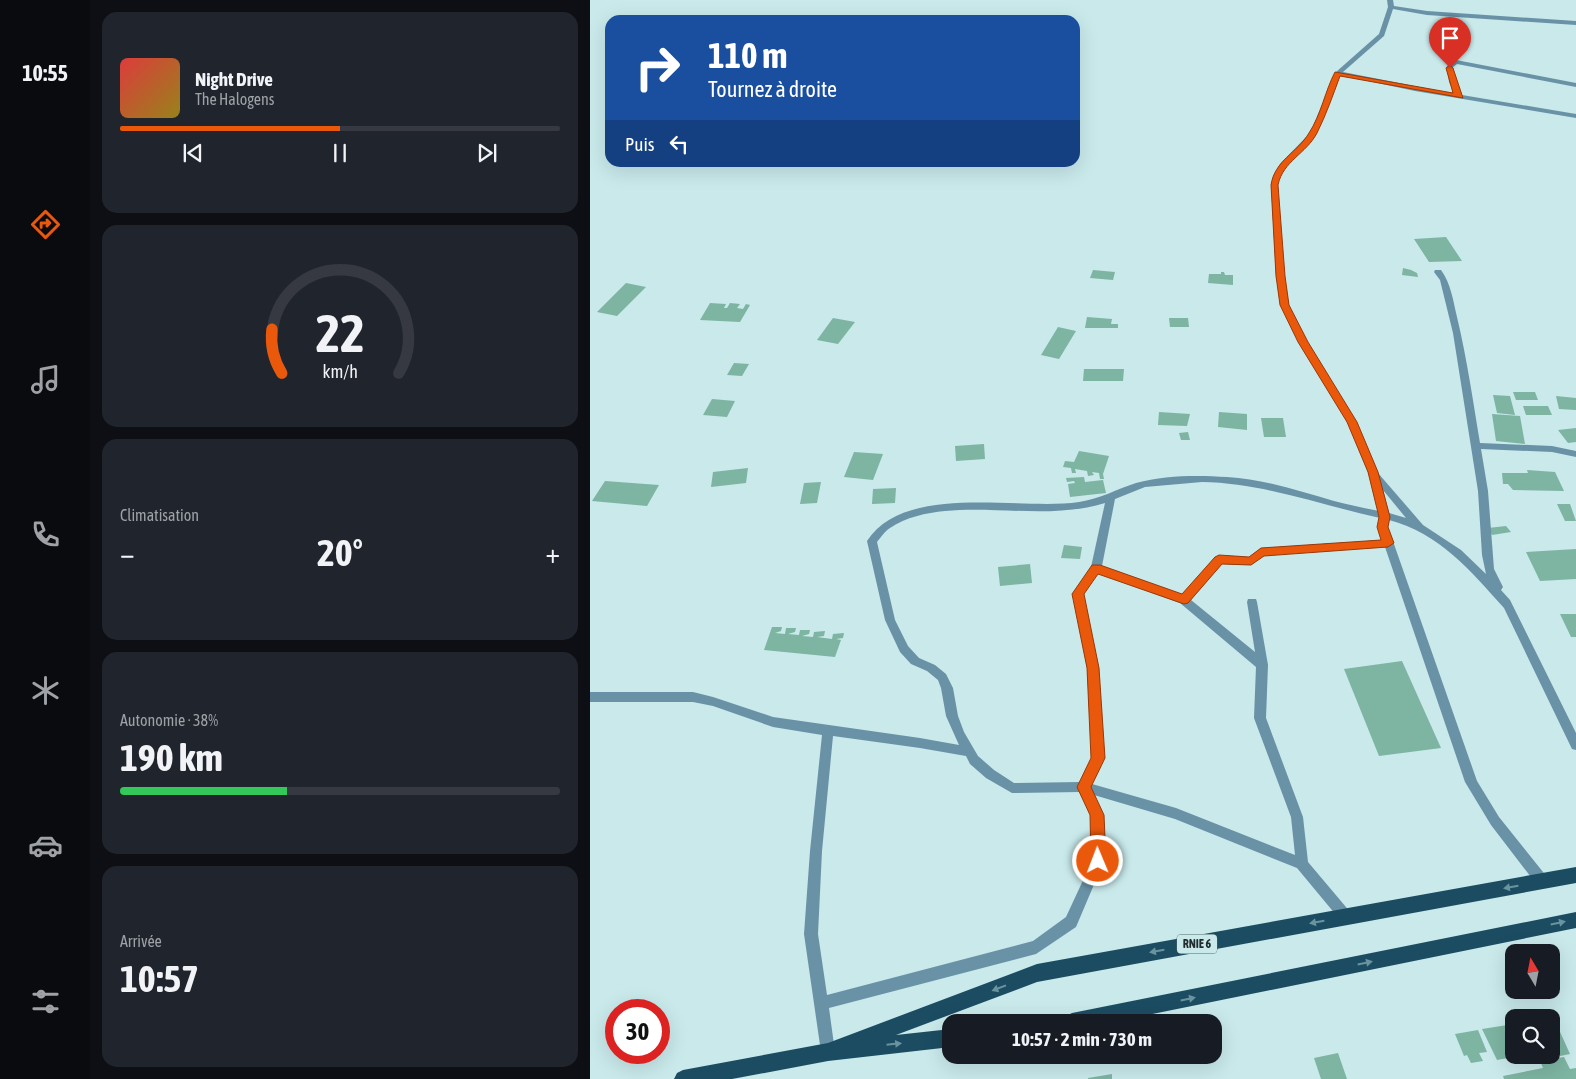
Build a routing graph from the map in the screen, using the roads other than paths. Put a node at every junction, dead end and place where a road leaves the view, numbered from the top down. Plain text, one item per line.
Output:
1 (1391, 3) edge
2 (1576, 23) edge
3 (1338, 73) junction
4 (1576, 85) edge
5 (1460, 96) junction
6 (1576, 116) edge
7 (1438, 272) dead end
8 (1475, 446) junction
9 (1576, 454) edge
10 (1373, 472) junction
11 (1111, 497) junction
12 (1385, 517) junction
13 (1419, 527) junction
14 (1388, 543) junction
15 (1096, 568) junction
16 (1184, 600) junction
17 (1252, 602) dead end
18 (1507, 605) junction
19 (1262, 665) junction
20 (590, 697) edge
21 (828, 731) junction
22 (1576, 745) edge
23 (969, 752) junction
24 (1084, 787) junction
25 (1302, 864) junction
26 (1576, 875) edge
27 (1542, 881) junction
28 (1346, 917) junction
29 (1576, 920) edge
30 (821, 1003) junction
31 (1112, 1014) edge
32 (942, 1039) edge
33 (828, 1052) junction
34 (684, 1079) edge

1 - 2 street
1 - 3 street
3 - 5 street
3 - 10 street
4 - 5 street
5 - 6 street
7 - 8 street
8 - 9 street
8 - 18 street
10 - 12 street
10 - 13 street
11 - 12 street
11 - 15 street
11 - 23 street
12 - 13 street
12 - 14 street
13 - 18 street
14 - 16 street
14 - 27 street
15 - 16 street
15 - 24 street
16 - 19 street
17 - 19 street
18 - 22 street
19 - 25 street
20 - 21 street
21 - 23 street
21 - 30 street
23 - 24 street
24 - 25 street
24 - 30 street
25 - 28 street
26 - 27 main road, RNIE 6
27 -> 28 main road, RNIE 6
28 -> 33 main road, RNIE 6
31 -> 29 main road
30 - 33 street
33 -> 32 main road, RNIE 6
33 - 34 main road, RNIE 6

